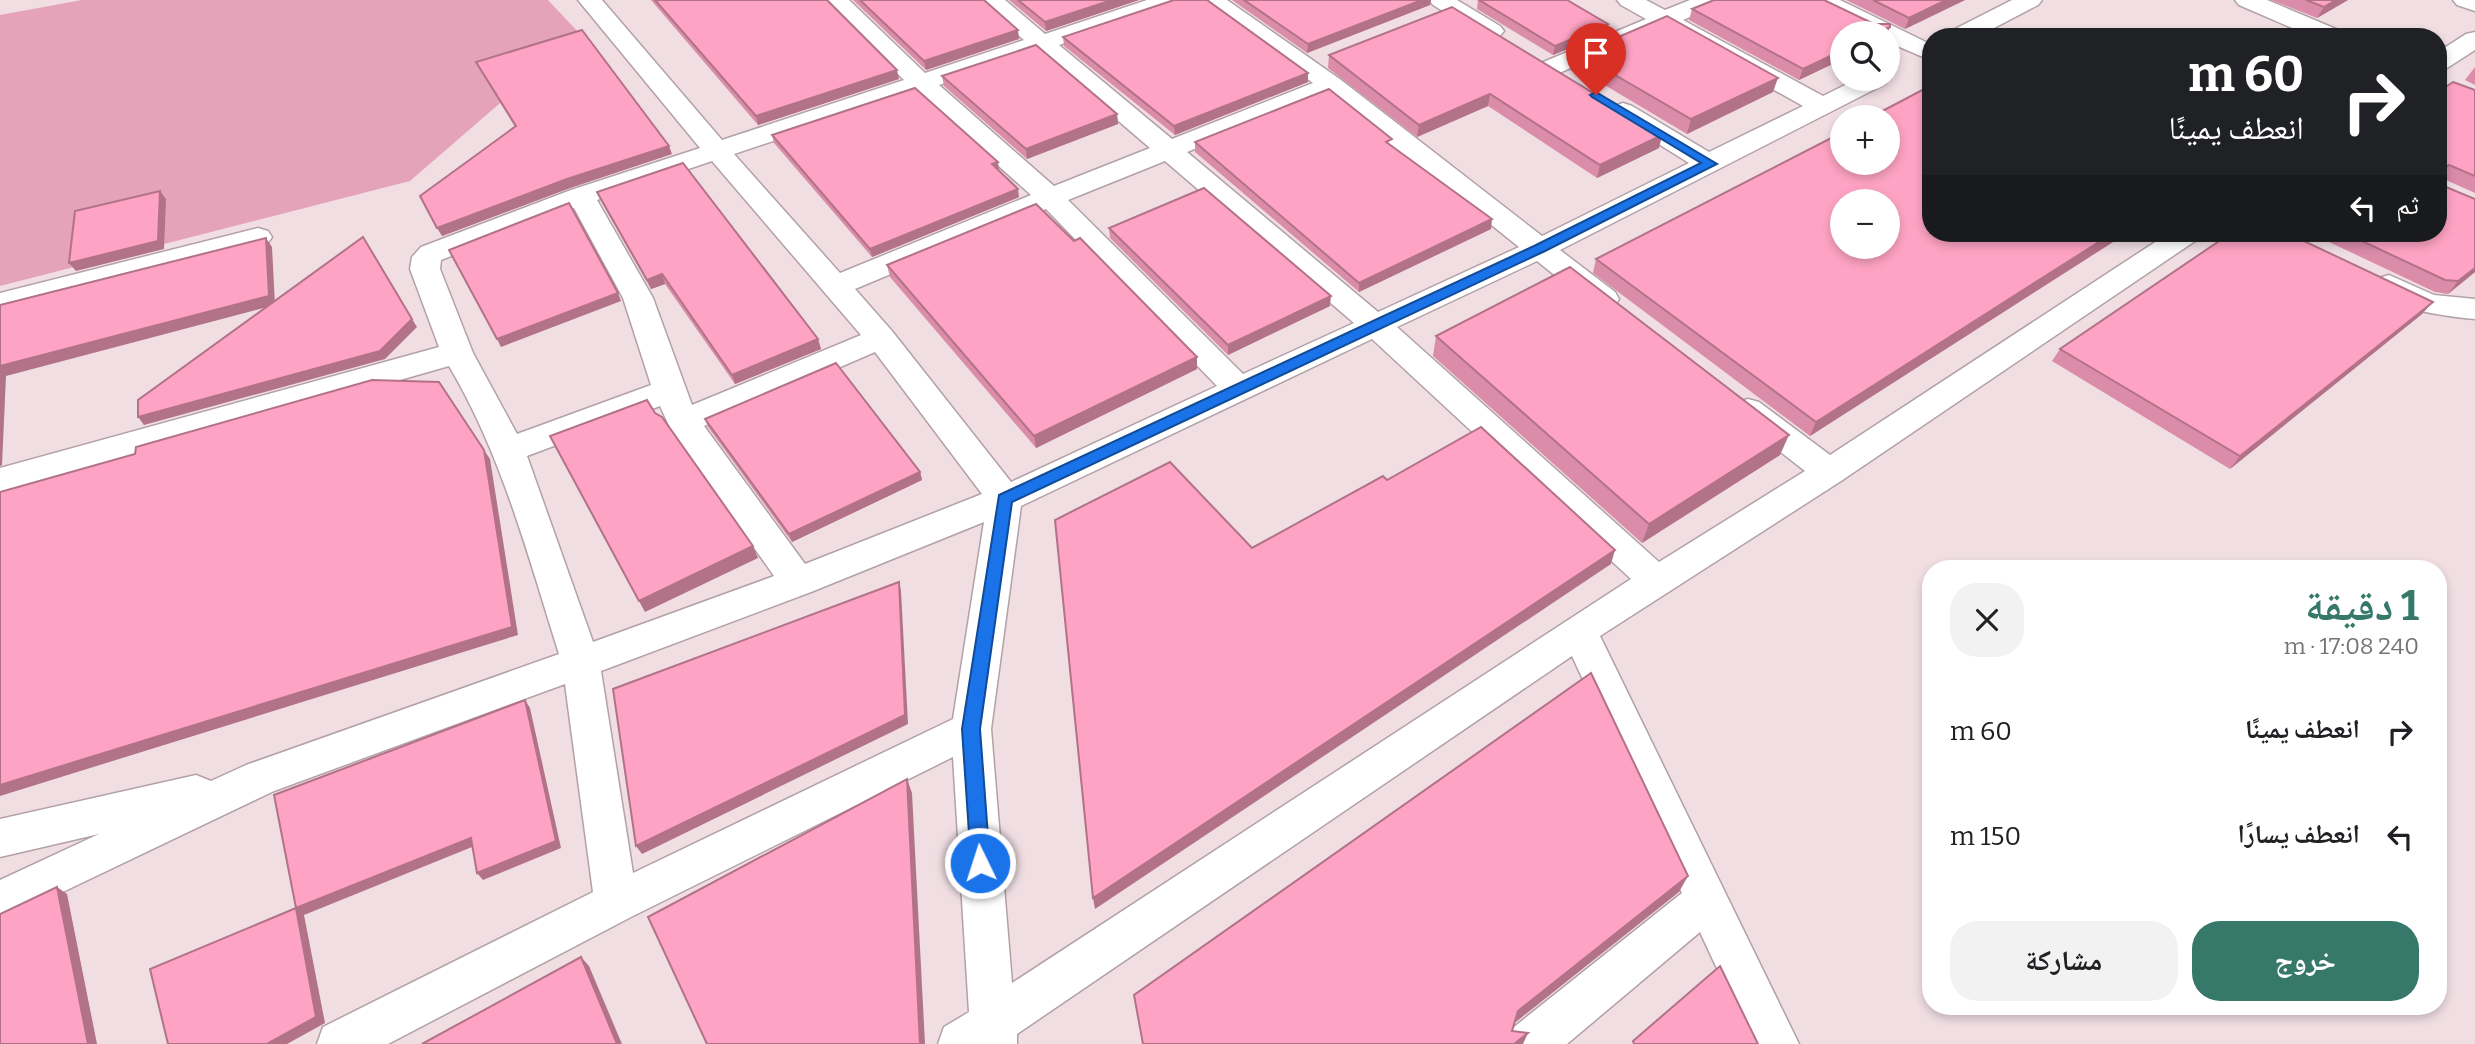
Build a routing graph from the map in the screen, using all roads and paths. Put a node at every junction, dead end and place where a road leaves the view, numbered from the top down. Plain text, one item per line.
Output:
1 (590, 0) edge
2 (836, 0) edge
3 (991, 0) edge
4 (1170, 0) edge
5 (1212, 0) edge
6 (1629, 0) edge
7 (1710, 0) edge
8 (1822, 0) edge
9 (2030, 0) edge
10 (2247, 0) edge
11 (2465, 0) edge
12 (2475, 4) edge
13 (1448, 6) edge
14 (1665, 20) junction
15 (1976, 28) edge
16 (2313, 28) edge
17 (2475, 39) edge
18 (1507, 41) edge
19 (1042, 42) junction
20 (1922, 49) edge
21 (1528, 54) edge
22 (1922, 55) edge
23 (1329, 56) edge
24 (1304, 66) junction
25 (1900, 66) edge
26 (1550, 68) junction
27 (2447, 70) edge
28 (1573, 81) edge
29 (922, 84) junction
30 (1332, 85) junction
31 (1852, 91) edge
32 (1607, 102) edge
33 (1822, 106) junction
34 (716, 150) junction
35 (1170, 151) junction
36 (1710, 164) junction
37 (581, 196) junction
38 (1050, 197) junction
39 (258, 237) edge
40 (2174, 242) edge
41 (1538, 249) junction
42 (2367, 274) edge
43 (835, 286) junction
44 (0, 303) edge
45 (2475, 309) edge
46 (1625, 315) edge
47 (1375, 325) junction
48 (881, 338) junction
49 (457, 353) junction
50 (669, 390) junction
51 (1721, 390) edge
52 (1240, 391) junction
53 (683, 422) junction
54 (508, 450) junction
55 (1829, 472) junction
56 (0, 481) edge
57 (1005, 499) junction
58 (798, 582) junction
59 (1657, 582) junction
60 (1579, 631) junction
61 (581, 662) junction
62 (971, 729) junction
63 (260, 778) junction
64 (0, 838) edge
65 (1707, 899) junction
66 (0, 902) edge
67 (615, 903) junction
68 (982, 1037) edge
69 (340, 1044) edge
70 (1531, 1044) edge
71 (1776, 1044) edge

1 - 34 street
2 - 29 street
3 - 19 street
4 - 19 street
5 - 24 street
6 - 14 street
7 - 14 street
8 - 20 street
9 - 15 street
10 - 16 street
11 - 12 street
13 - 18 street
14 - 26 street
14 - 33 street
17 - 27 street
19 - 29 street
19 - 35 street
21 - 26 street
22 - 25 street
23 - 24 street
24 - 30 street
26 - 28 street
29 - 34 street
29 - 38 street
30 - 35 street
30 - 41 street
31 - 33 street
32 - 36 street
33 - 36 street
34 - 37 street
34 - 43 street
35 - 38 street
35 - 47 street
36 - 41 street
37 - 49 street
37 - 50 street
38 - 43 street
38 - 52 street
39 - 44 street
40 - 55 street
41 - 46 street
41 - 47 street
42 - 45 street
43 - 48 street
47 - 52 street
47 - 59 street
48 - 53 street
48 - 57 street
49 - 54 street
49 - 56 street
50 - 53 street
50 - 54 street
51 - 55 street
52 - 57 street
53 - 58 street
54 - 61 street
55 - 59 street
57 - 58 street
57 - 62 street
58 - 61 street
59 - 60 street
60 - 65 street
60 - 68 street
61 - 63 street
61 - 67 street
62 - 67 street
62 - 68 street
63 - 64 street
63 - 66 street
65 - 70 street
65 - 71 street
67 - 69 street

